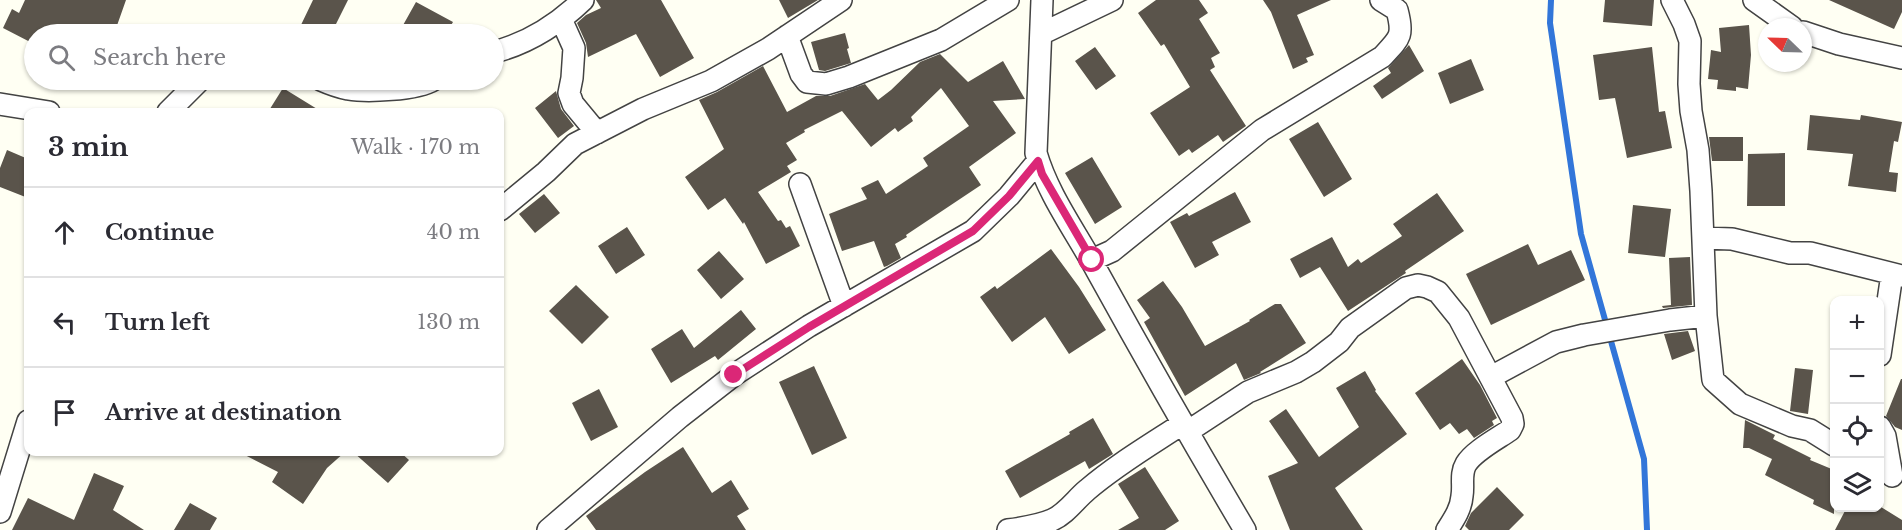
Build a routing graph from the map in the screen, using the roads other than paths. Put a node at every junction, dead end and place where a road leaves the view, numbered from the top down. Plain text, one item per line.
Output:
1 (583, 0) edge
2 (841, 0) edge
3 (1008, 0) edge
4 (1042, 0) edge
5 (1112, 0) edge
6 (1381, 0) edge
7 (1672, 0) edge
8 (1754, 0) edge
9 (1779, 18) edge
10 (561, 19) junction
11 (1041, 34) junction
12 (1812, 35) edge
13 (787, 36) junction
14 (504, 48) edge
15 (1902, 58) edge
16 (190, 90) edge
17 (0, 104) edge
18 (24, 108) edge
19 (172, 108) edge
20 (597, 133) junction
21 (1038, 161) junction
22 (800, 184) dead end
23 (504, 207) edge
24 (1703, 238) junction
25 (1092, 260) junction
26 (1897, 275) edge
27 (844, 306) junction
28 (1706, 316) junction
29 (1881, 350) edge
30 (1491, 377) junction
31 (1184, 428) junction
32 (24, 434) edge
33 (1884, 434) edge
34 (1830, 442) edge
35 (1891, 475) edge
36 (0, 512) edge
37 (548, 530) edge
38 (1008, 530) edge
39 (1245, 530) edge
40 (1447, 530) edge

1 - 10 street
2 - 13 street
3 - 13 street
4 - 11 street
5 - 11 street
6 - 25 street
7 - 24 street
8 - 9 street
10 - 14 street
10 - 20 street
11 - 21 street
12 - 15 street
13 - 20 street
16 - 19 street
17 - 18 street
20 - 23 street
21 - 25 street
21 - 27 street
22 - 27 street
24 - 26 street
24 - 28 street
25 - 31 street
26 - 29 street
27 - 37 street
28 - 30 street
28 - 34 street
30 - 31 street
30 - 40 street
31 - 38 street
31 - 39 street
32 - 36 street
33 - 35 street

